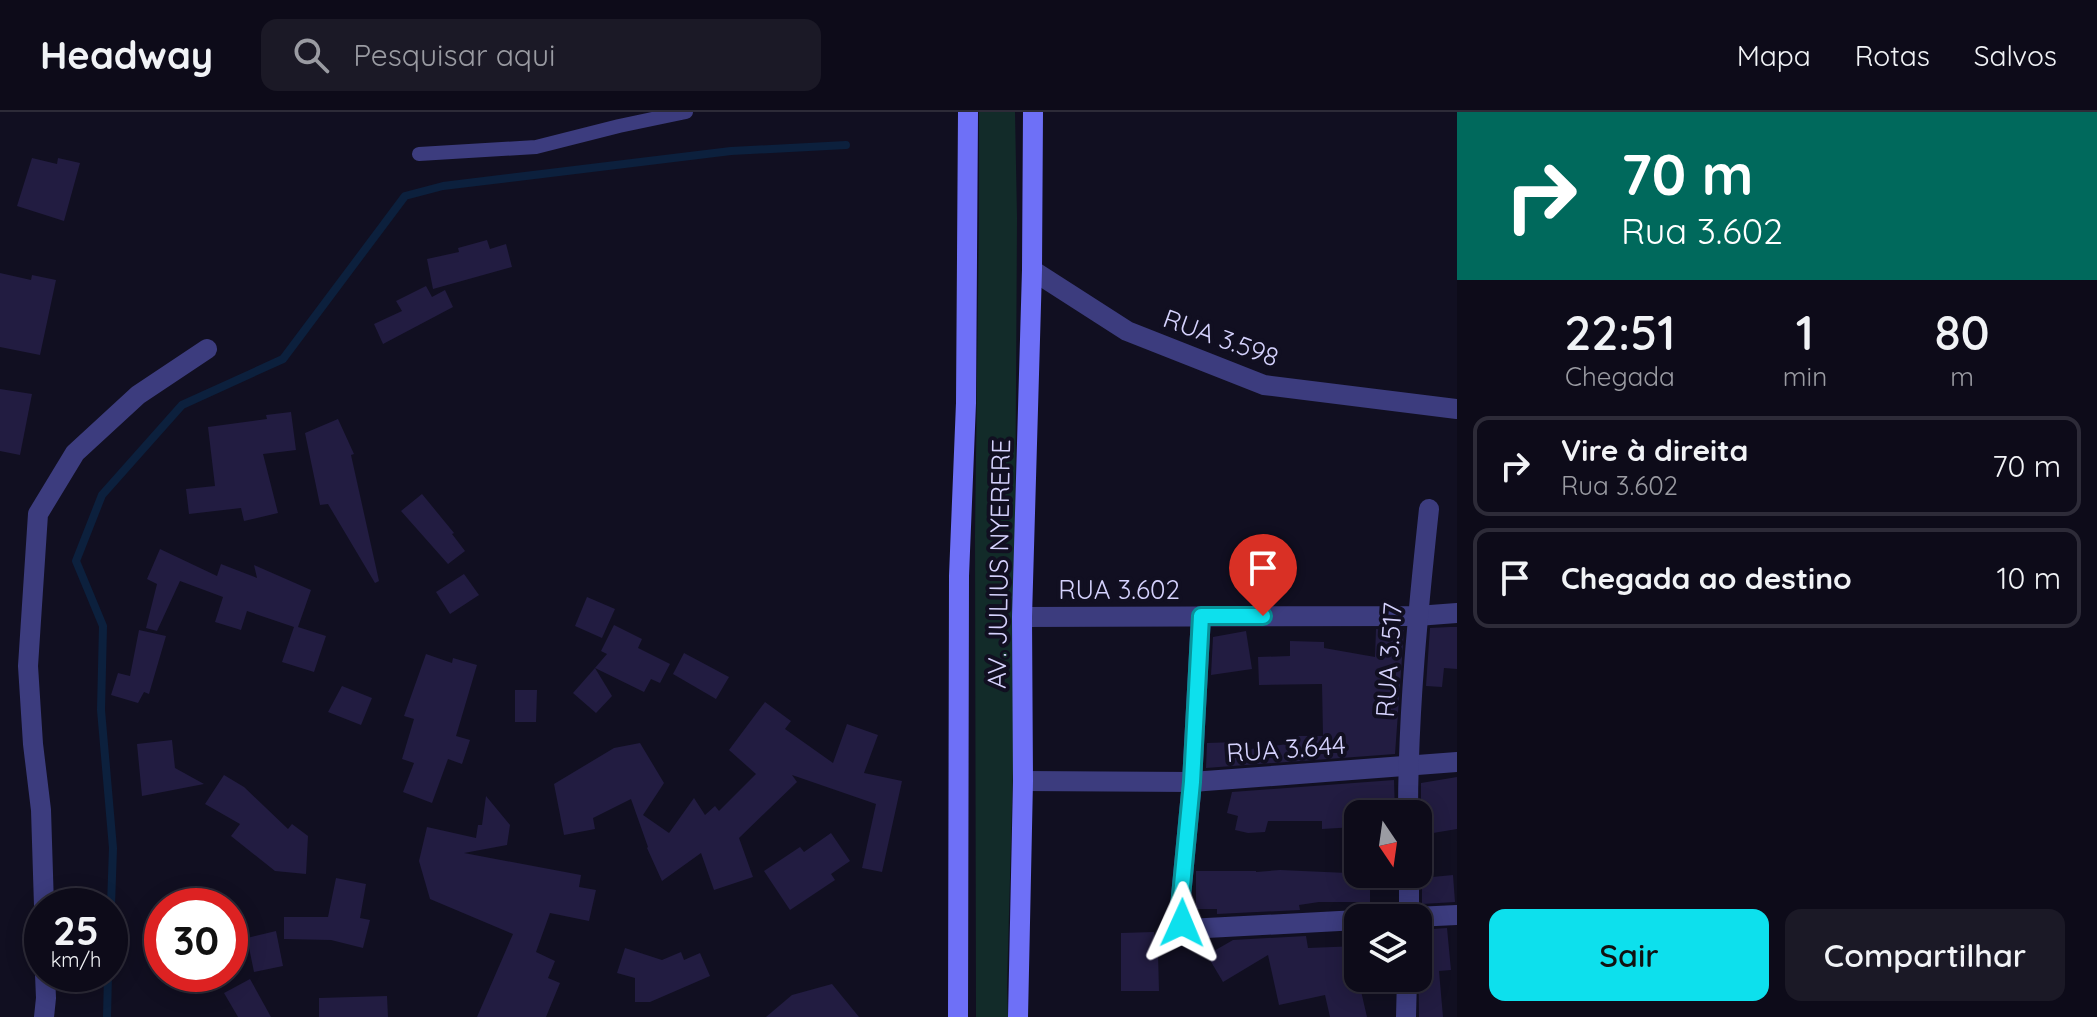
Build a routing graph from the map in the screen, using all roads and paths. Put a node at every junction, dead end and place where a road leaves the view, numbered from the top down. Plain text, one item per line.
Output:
1 (686, 112) edge
2 (968, 112) edge
3 (1033, 112) edge
4 (419, 154) dead end
5 (1032, 270) junction
6 (207, 349) dead end
7 (1457, 409) edge
8 (1429, 509) dead end
9 (1457, 613) edge
10 (1201, 616) junction
11 (1417, 616) junction
12 (1022, 617) junction
13 (1457, 762) edge
14 (1408, 766) junction
15 (1023, 781) junction
16 (1192, 782) junction
17 (1408, 800) edge
18 (43, 888) edge
19 (1457, 915) edge
20 (1432, 917) edge
21 (1344, 921) edge
22 (46, 992) edge
23 (1407, 992) edge
24 (44, 1017) edge
25 (958, 1017) edge
26 (1018, 1017) edge
27 (1406, 1017) edge

1 - 4 lane
2 - 25 main road, AV. JULIUS NYERERE
3 - 5 main road, AV. JULIUS NYERERE
5 - 7 street, RUA 3.598
5 - 12 main road, AV. JULIUS NYERERE
6 - 18 street
8 - 11 street, RUA 3.517
9 - 11 street, RUA 3.602
10 - 11 street, RUA 3.602
10 - 12 street, RUA 3.602
10 - 16 street
11 - 14 street, RUA 3.517
12 - 15 main road, AV. JULIUS NYERERE
13 - 14 street, RUA 3.644
14 - 16 street, RUA 3.644
14 - 17 street, RUA 3.517
15 - 16 street, RUA 3.644
15 - 26 main road, AV. JULIUS NYERERE
16 - 21 street
19 - 20 street
22 - 24 street
23 - 27 street

